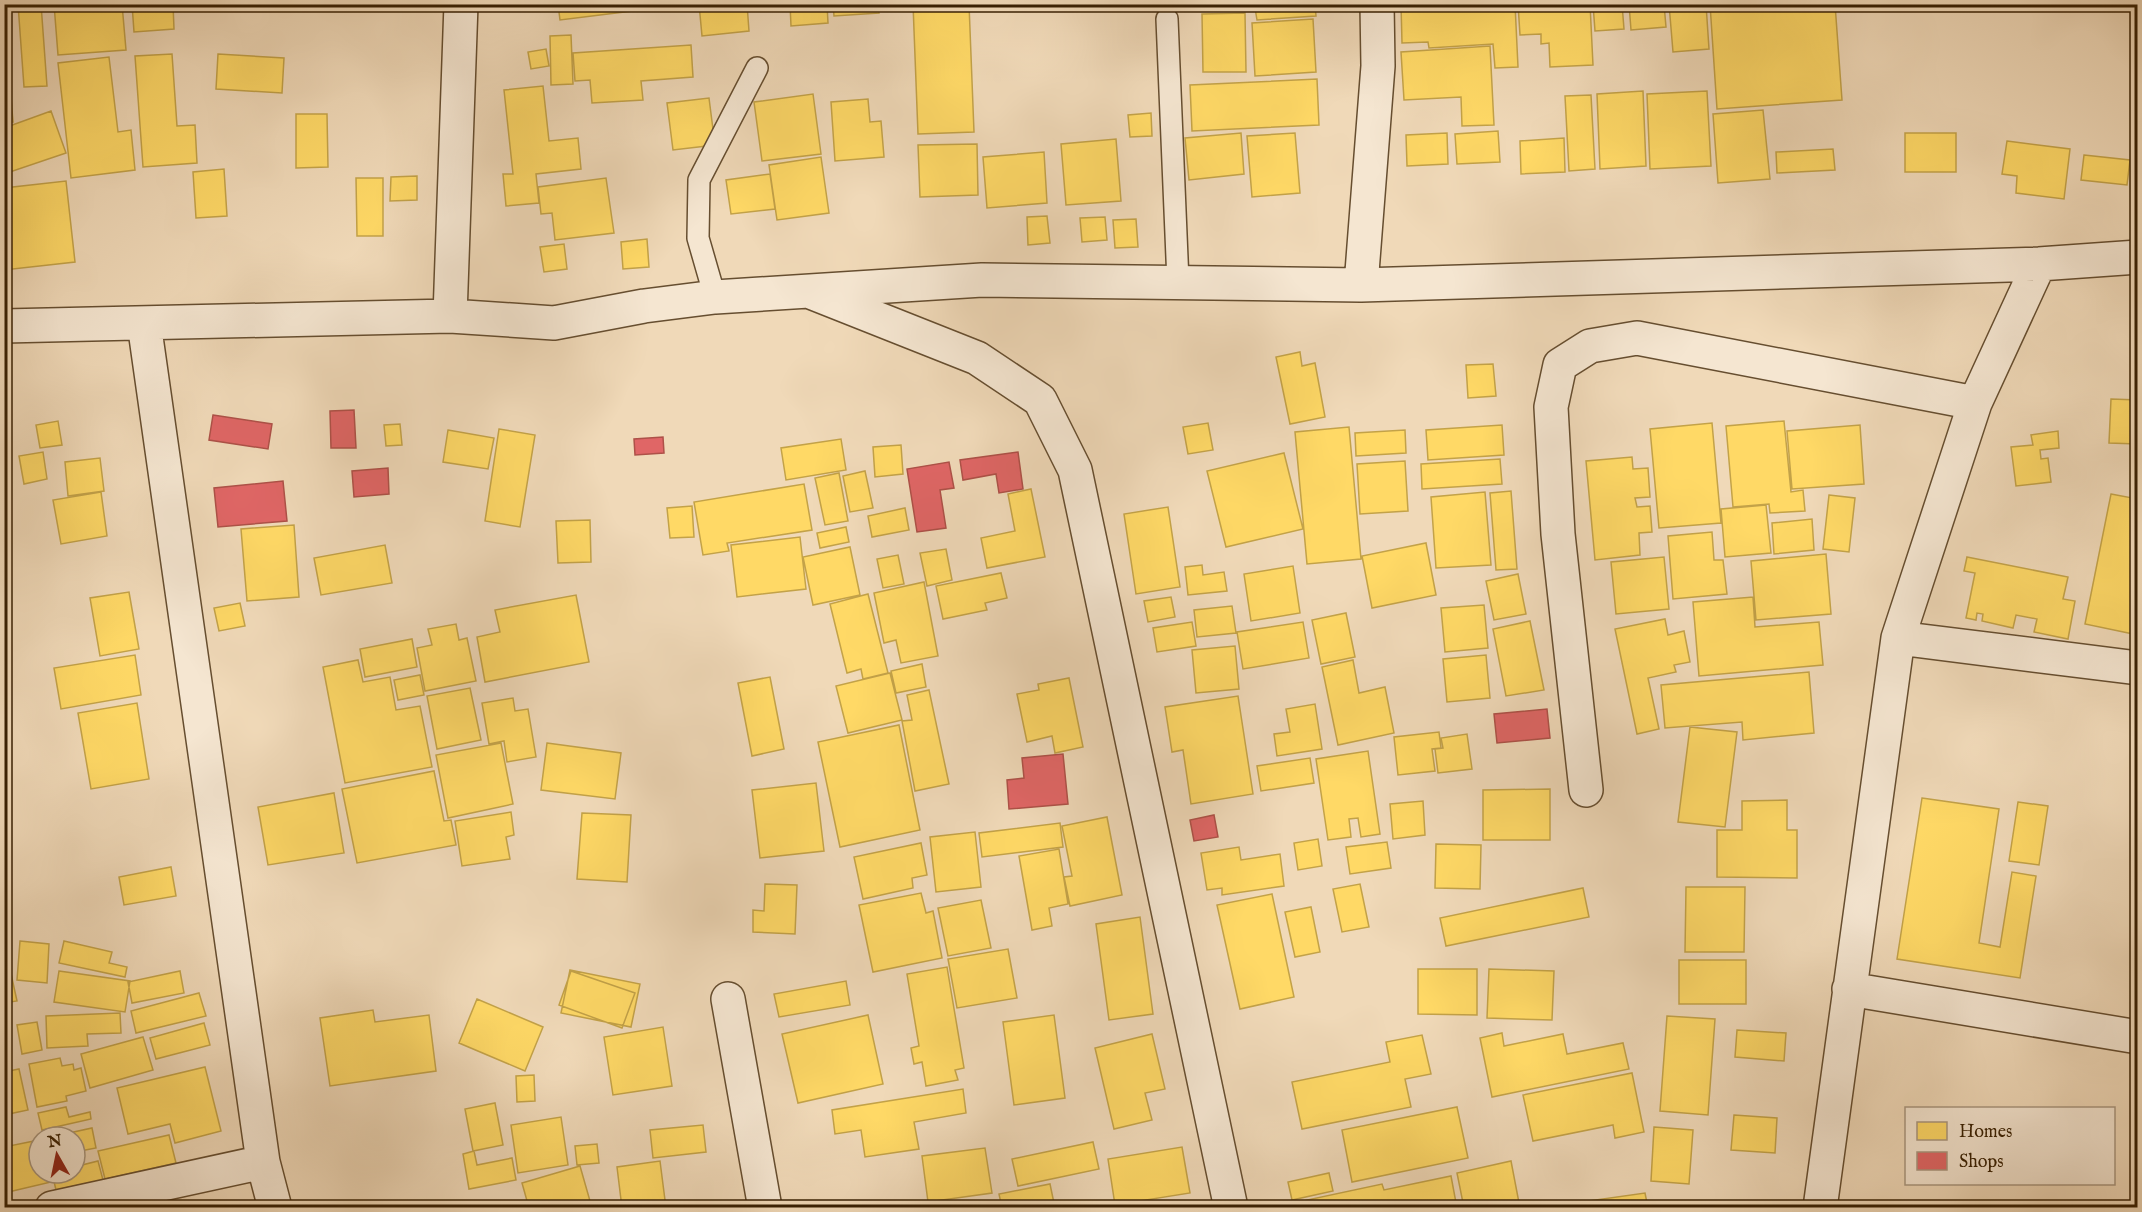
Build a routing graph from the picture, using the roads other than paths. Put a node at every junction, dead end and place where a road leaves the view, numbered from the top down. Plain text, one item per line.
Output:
1 (461, 4) edge
2 (1377, 4) edge
3 (1167, 19) dead end
4 (757, 68) dead end
5 (2138, 257) edge
6 (2039, 264) junction
7 (1178, 282) junction
8 (1361, 285) junction
9 (805, 290) junction
10 (715, 297) junction
11 (450, 316) junction
12 (144, 323) junction
13 (4, 326) edge
14 (1975, 403) junction
15 (1898, 638) junction
16 (2138, 668) edge
17 (1586, 790) dead end
18 (1849, 989) junction
19 (728, 999) dead end
20 (2138, 1037) edge
21 (263, 1162) junction
22 (52, 1208) edge
23 (275, 1208) edge
24 (765, 1208) edge
25 (1231, 1208) edge
26 (1820, 1208) edge

1 - 11 street
2 - 8 street
3 - 7 lane
4 - 10 lane
5 - 6 street
6 - 8 street
6 - 14 street
7 - 8 street
7 - 9 street
9 - 10 street
9 - 25 street
10 - 11 street
11 - 12 street
12 - 13 street
12 - 21 street
14 - 15 street
14 - 17 street
15 - 16 street
15 - 18 street
18 - 20 street
18 - 26 street
19 - 24 street
21 - 22 street
21 - 23 street

